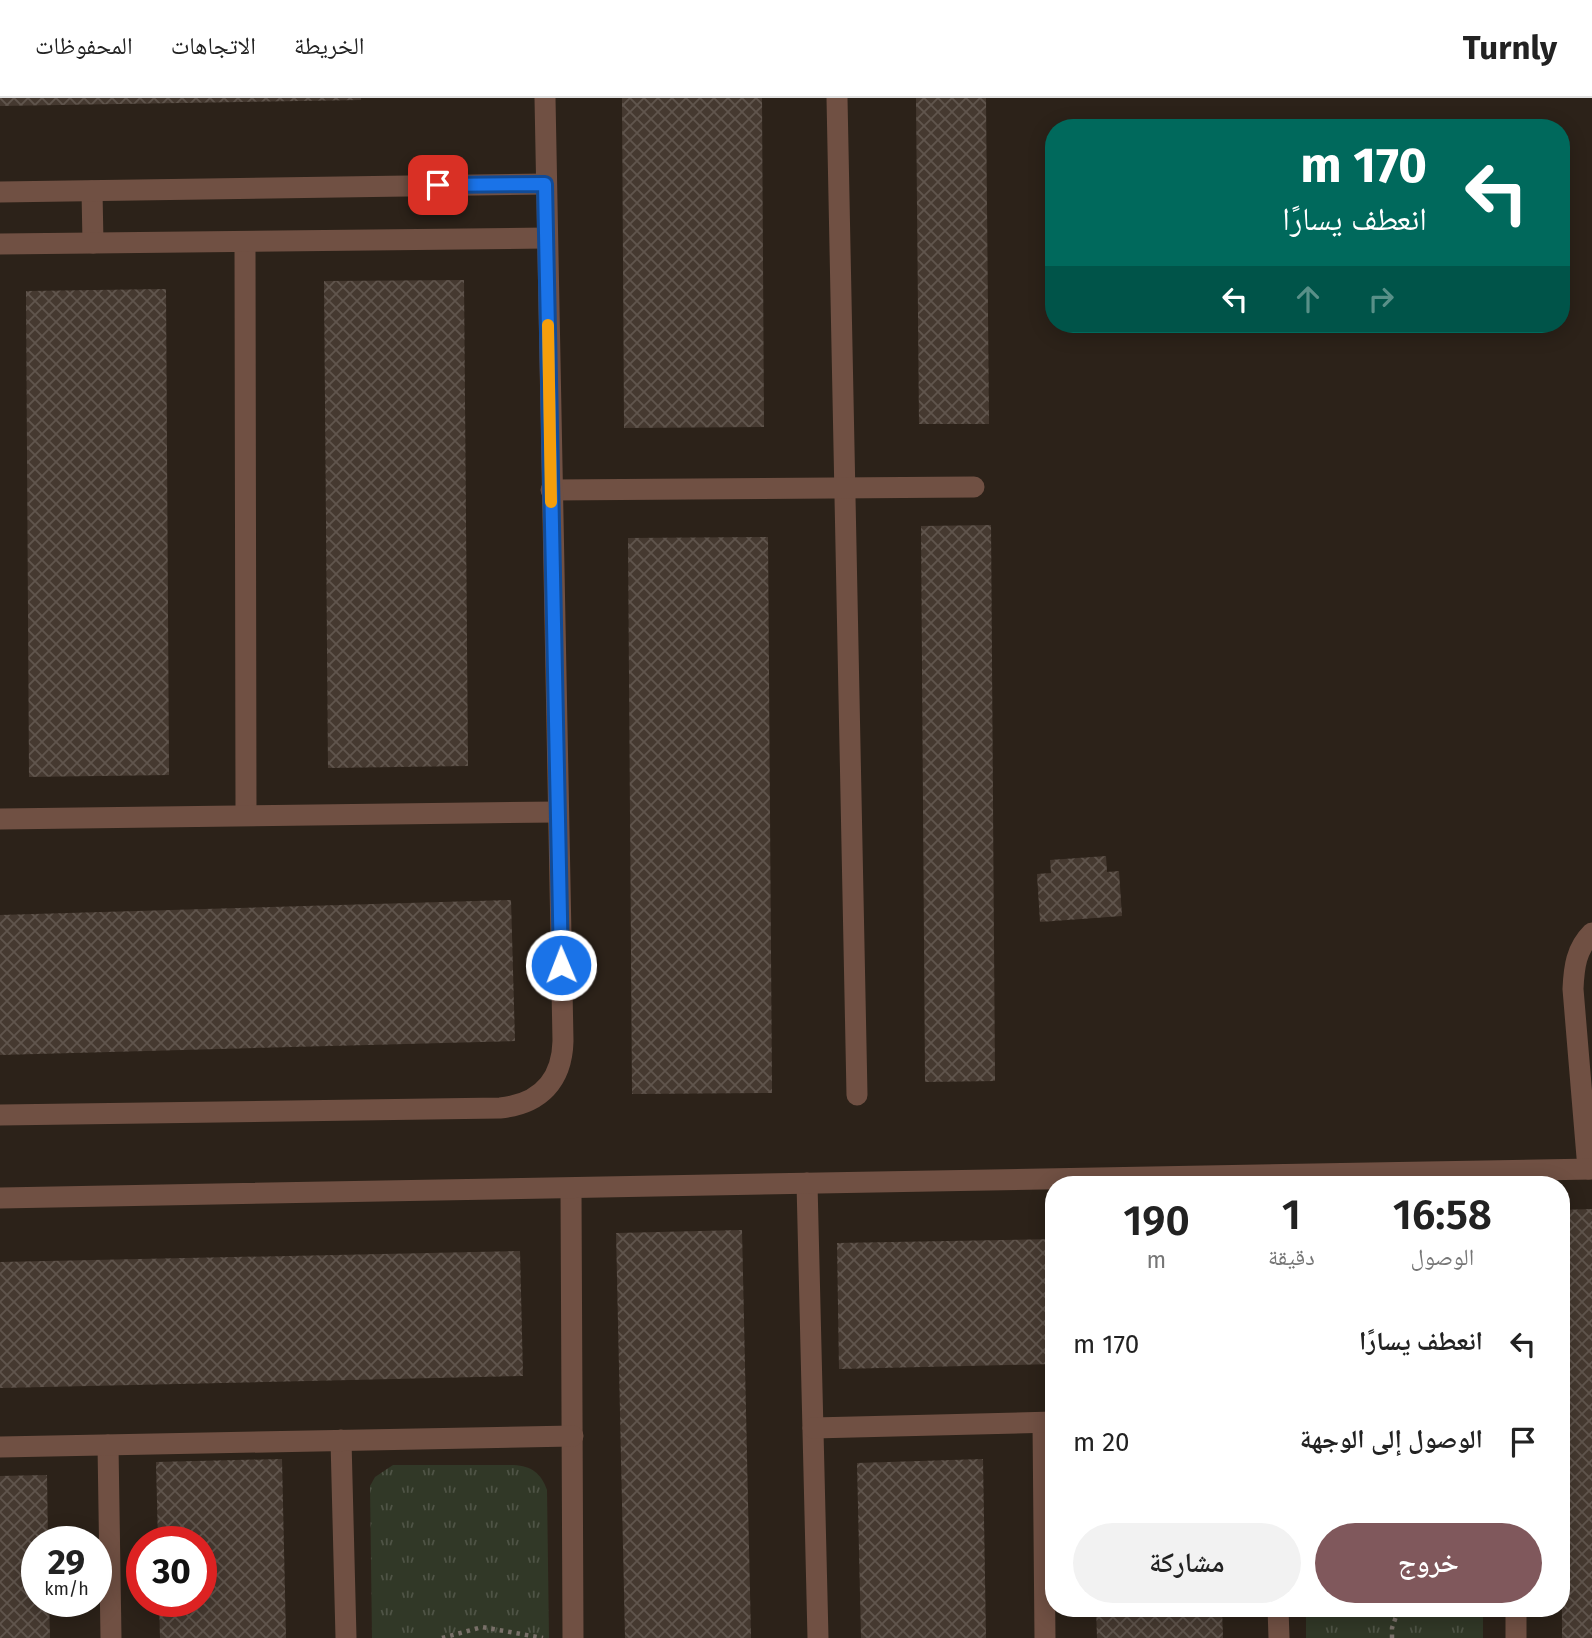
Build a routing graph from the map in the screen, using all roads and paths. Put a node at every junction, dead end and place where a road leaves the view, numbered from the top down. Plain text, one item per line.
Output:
1 (545, 98) edge
2 (837, 98) edge
3 (545, 184) junction
4 (92, 191) junction
5 (0, 192) edge
6 (546, 239) junction
7 (244, 242) junction
8 (93, 243) junction
9 (0, 244) edge
10 (974, 487) dead end
11 (843, 488) junction
12 (551, 490) junction
13 (557, 812) junction
14 (246, 816) junction
15 (0, 819) edge
16 (1592, 933) edge
17 (856, 1095) dead end
18 (0, 1115) edge
19 (1590, 1169) edge
20 (1529, 1176) edge
21 (1045, 1181) edge
22 (807, 1183) junction
23 (571, 1189) junction
24 (0, 1198) edge
25 (1045, 1422) edge
26 (813, 1428) junction
27 (573, 1436) junction
28 (341, 1440) junction
29 (108, 1445) junction
30 (0, 1447) edge
31 (1045, 1617) edge
32 (1279, 1617) edge
33 (1396, 1617) edge
34 (1516, 1617) edge
35 (111, 1638) edge
36 (346, 1638) edge
37 (442, 1638) edge
38 (543, 1638) edge
39 (573, 1638) edge
40 (818, 1638) edge
41 (1045, 1638) edge
42 (1279, 1638) edge
43 (1392, 1638) edge
44 (1516, 1638) edge

1 - 3 street
2 - 11 street
3 - 4 street
3 - 6 street
4 - 5 street
4 - 8 street
6 - 7 street
6 - 12 street
7 - 8 street
7 - 14 street
8 - 9 street
10 - 11 street
11 - 12 street
11 - 17 street
12 - 13 street
13 - 14 street
13 - 18 street
14 - 15 street
16 - 19 street
19 - 20 street
21 - 22 street
22 - 23 street
22 - 26 street
23 - 24 street
23 - 27 street
25 - 26 street
26 - 40 street
27 - 28 street
27 - 39 street
28 - 29 street
28 - 36 street
29 - 30 street
29 - 35 street
31 - 41 street
32 - 42 street
33 - 43 path
34 - 44 street
37 - 38 path

